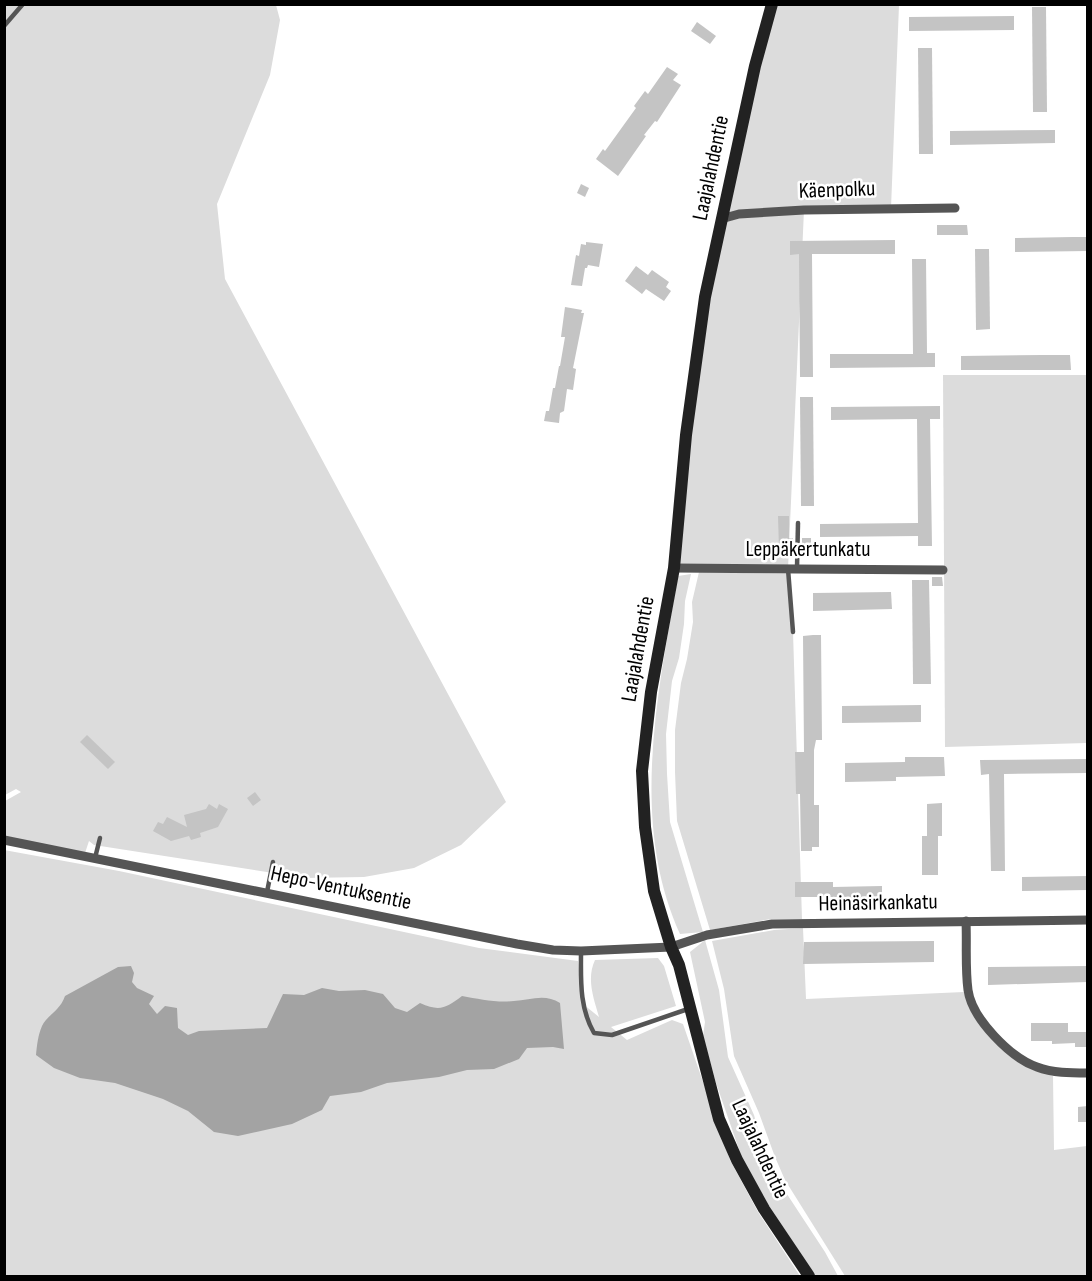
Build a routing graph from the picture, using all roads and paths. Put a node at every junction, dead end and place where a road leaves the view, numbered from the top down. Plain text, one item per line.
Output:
1 (23, 4) edge
2 (772, 4) edge
3 (4, 26) edge
4 (955, 208) dead end
5 (721, 219) junction
6 (798, 524) dead end
7 (674, 568) junction
8 (792, 568) junction
9 (943, 570) dead end
10 (793, 632) dead end
11 (100, 838) dead end
12 (4, 840) edge
13 (95, 858) junction
14 (273, 862) dead end
15 (267, 892) junction
16 (1088, 920) edge
17 (966, 921) junction
18 (671, 946) junction
19 (581, 951) junction
20 (690, 1009) junction
21 (1088, 1073) edge
22 (809, 1276) edge

1 - 3 lane
2 - 5 street, Laajalahdentie
4 - 5 street, Käenpolku
5 - 7 street, Laajalahdentie
6 - 8 lane
7 - 8 street, Leppäkertunkatu
7 - 18 street, Laajalahdentie
8 - 9 street, Leppäkertunkatu
8 - 10 lane
11 - 13 lane
12 - 13 street, Hepo-Ventuksentie
13 - 15 street, Hepo-Ventuksentie
14 - 15 lane
15 - 19 street, Hepo-Ventuksentie
16 - 17 street, Heinäsirkankatu
17 - 18 street, Heinäsirkankatu
17 - 21 street
18 - 19 street, Hepo-Ventuksentie
18 - 20 street, Laajalahdentie
19 - 20 lane
20 - 22 street, Laajalahdentie

